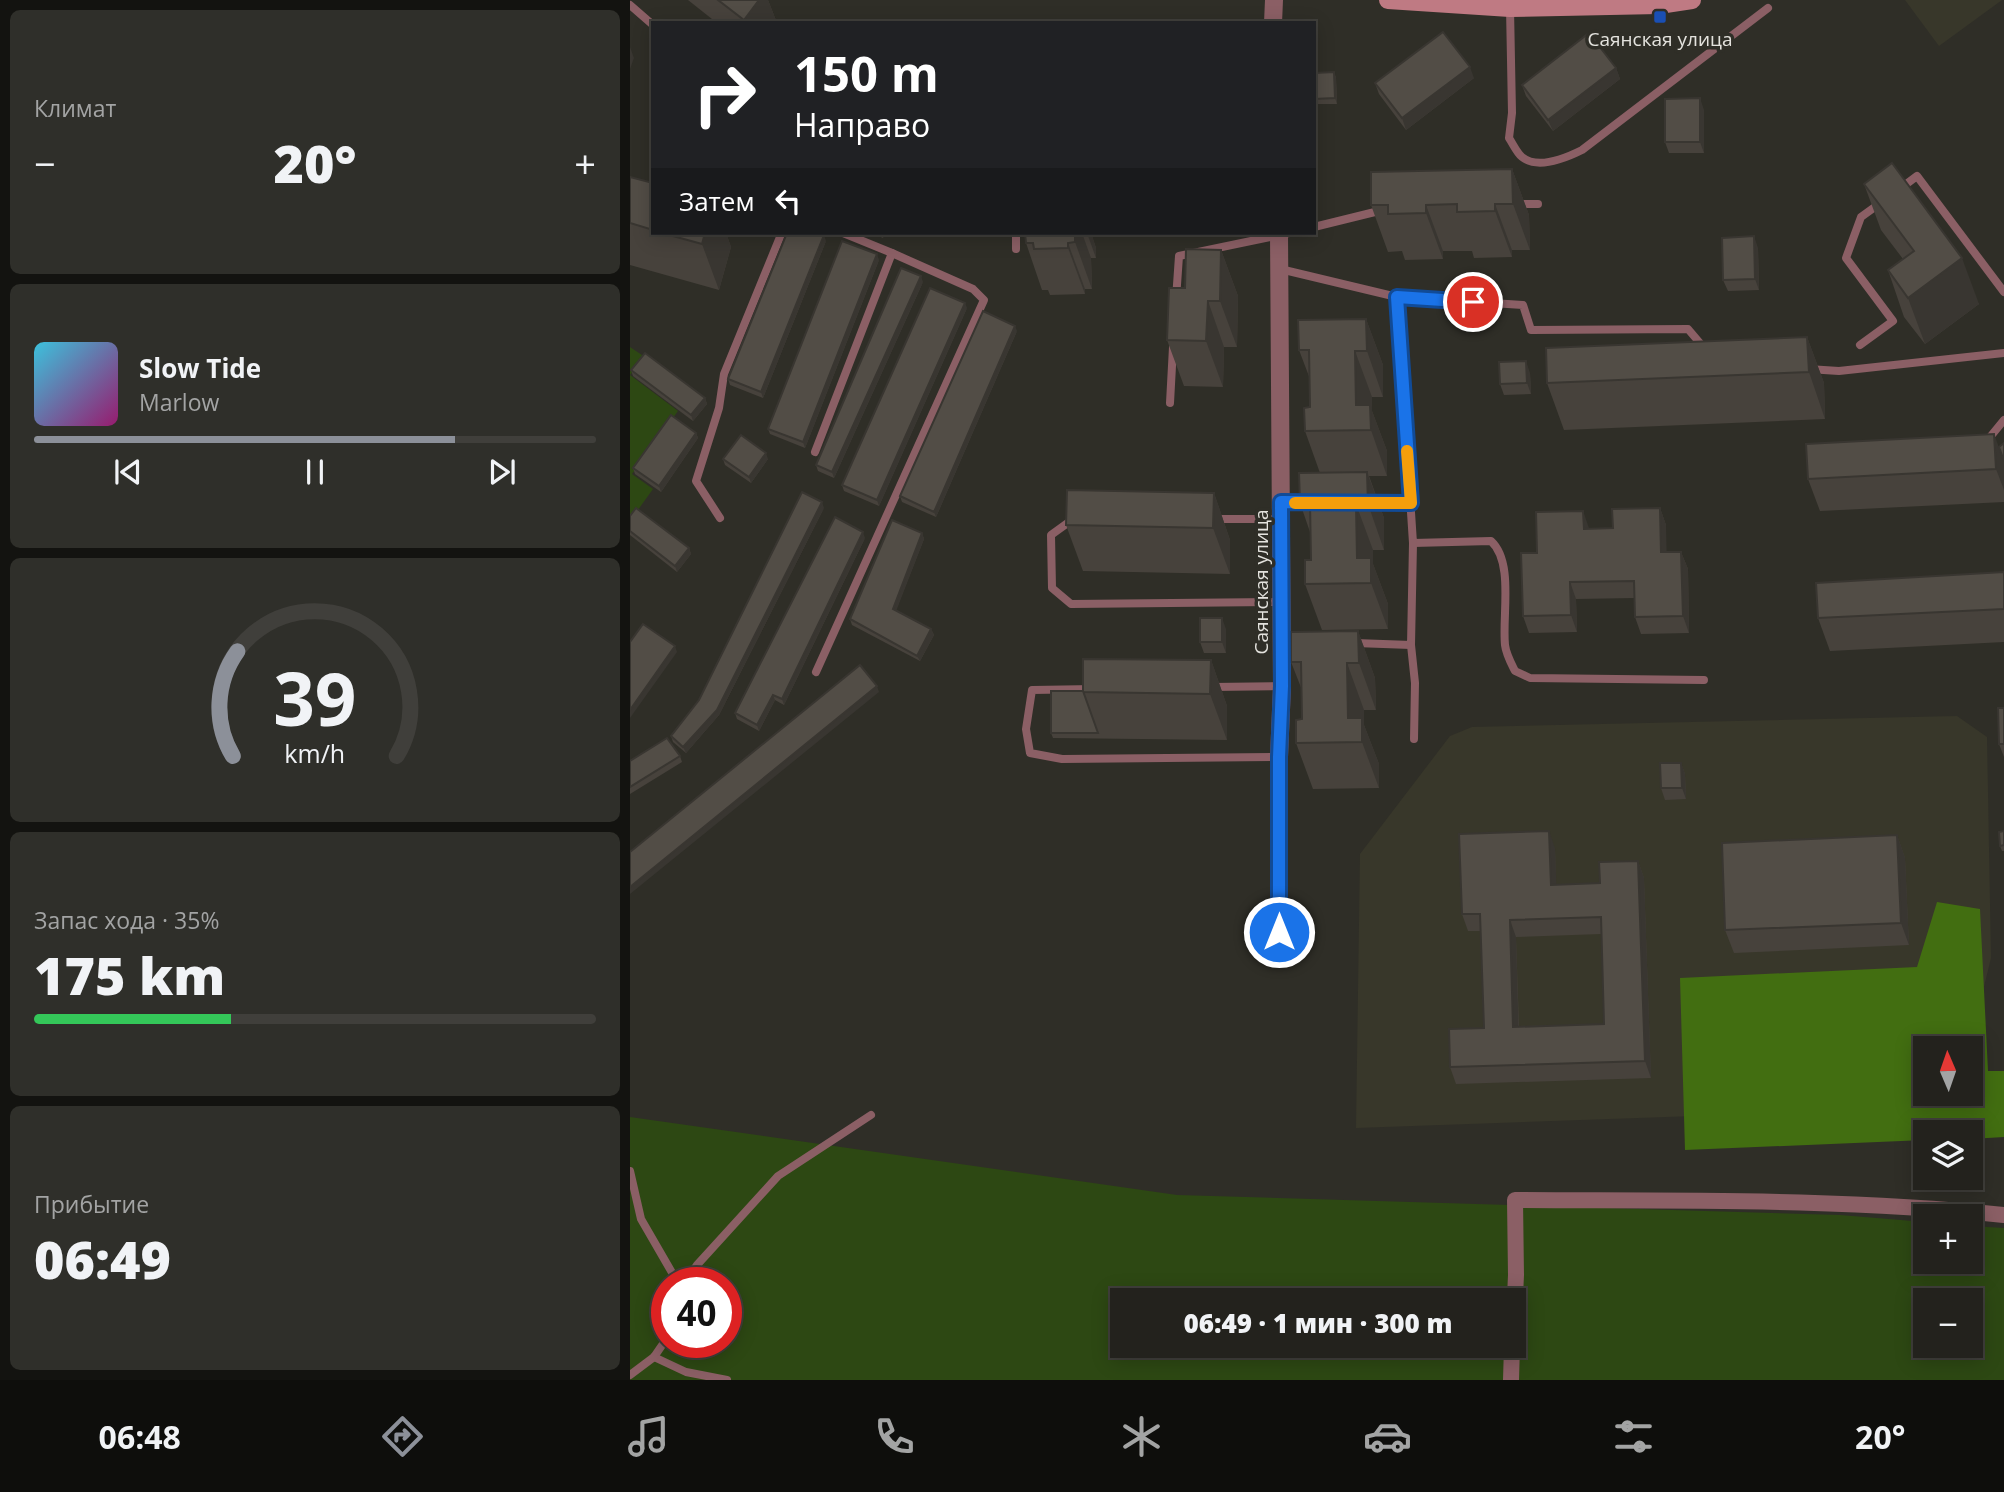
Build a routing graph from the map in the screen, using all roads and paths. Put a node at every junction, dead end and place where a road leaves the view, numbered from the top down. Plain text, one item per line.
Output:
1 (1274, 0) edge
2 (1388, 0) edge
3 (1692, 0) edge
4 (1638, 2) edge
5 (632, 3) edge
6 (1510, 8) junction
7 (1768, 8) dead end
8 (1273, 21) edge
9 (651, 22) edge
10 (1895, 193) edge
11 (1884, 201) edge
12 (1538, 204) dead end
13 (1498, 205) edge
14 (1394, 208) edge
15 (1316, 227) edge
16 (780, 235) edge
17 (848, 235) edge
18 (1016, 235) edge
19 (1278, 235) edge
20 (1283, 235) edge
21 (1016, 249) dead end
22 (892, 253) junction
23 (1279, 269) junction
24 (2004, 292) edge
25 (1397, 297) junction
26 (1175, 309) edge
27 (1174, 336) edge
28 (1860, 345) dead end
29 (2004, 352) edge
30 (1711, 356) edge
31 (1799, 369) edge
32 (1170, 403) dead end
33 (2004, 420) edge
34 (1983, 447) edge
35 (814, 452) dead end
36 (1320, 503) edge
37 (1359, 503) edge
38 (1411, 503) junction
39 (1281, 511) junction
40 (720, 518) dead end
41 (1088, 519) edge
42 (1198, 519) edge
43 (1413, 543) junction
44 (1282, 602) junction
45 (1347, 642) edge
46 (1411, 645) junction
47 (816, 672) dead end
48 (1704, 680) dead end
49 (1282, 686) junction
50 (1199, 687) edge
51 (1101, 689) edge
52 (1414, 738) dead end
53 (1279, 757) junction
54 (1279, 932) dead end
55 (871, 1115) dead end
56 (630, 1171) edge
57 (2004, 1215) edge
58 (669, 1267) edge
59 (696, 1267) edge
60 (1515, 1288) edge
61 (653, 1358) edge
62 (656, 1358) edge
63 (1512, 1358) edge
64 (630, 1375) edge
65 (727, 1380) edge
66 (1511, 1380) edge

1 - 8 street
2 - 6 main road
3 - 4 main road
4 - 6 main road
5 - 9 lane
6 - 7 lane
10 - 24 lane
11 - 28 lane
12 - 13 lane
14 - 15 lane
16 - 40 lane
17 - 22 lane
18 - 21 lane
19 - 26 lane
20 - 23 street, Саянская улица
22 - 35 lane
22 - 47 lane
23 - 25 lane
23 - 39 street, Саянская улица
25 - 30 lane
25 - 38 lane
27 - 32 lane
29 - 31 lane
33 - 34 lane
36 - 39 lane
37 - 38 lane
38 - 43 lane
39 - 42 lane
39 - 44 street, Саянская улица
41 - 44 lane
43 - 46 lane
43 - 48 lane
44 - 49 street, Саянская улица
45 - 46 lane
46 - 52 lane
49 - 50 lane
49 - 53 street, Саянская улица
51 - 53 lane
53 - 54 street, Саянская улица
55 - 59 lane
56 - 58 lane
57 - 60 street
61 - 64 lane
62 - 65 lane
63 - 66 street

